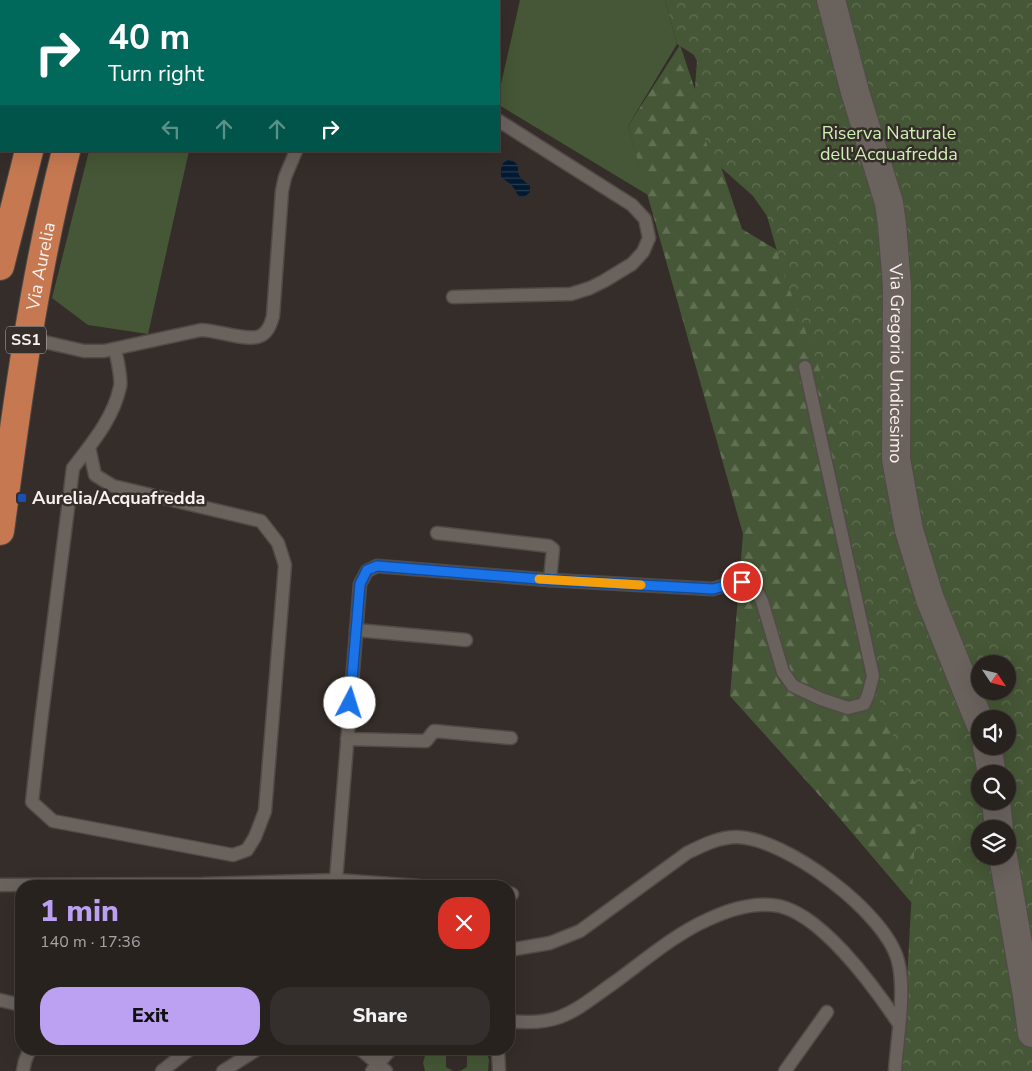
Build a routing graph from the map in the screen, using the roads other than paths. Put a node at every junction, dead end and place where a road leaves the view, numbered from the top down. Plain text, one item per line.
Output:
1 (831, 0) edge
2 (500, 122) edge
3 (28, 152) edge
4 (66, 152) edge
5 (296, 152) edge
6 (0, 266) edge
7 (454, 297) dead end
8 (26, 338) junction
9 (116, 349) junction
10 (806, 367) dead end
11 (89, 447) junction
12 (0, 532) edge
13 (437, 532) dead end
14 (550, 580) junction
15 (356, 630) junction
16 (466, 640) dead end
17 (974, 710) edge
18 (511, 738) dead end
19 (347, 739) junction
20 (1004, 865) edge
21 (336, 880) edge
22 (0, 885) edge
23 (15, 885) edge
24 (515, 949) edge
25 (0, 1000) edge
26 (15, 1004) edge
27 (827, 1012) dead end
28 (515, 1021) edge
29 (899, 1024) junction
30 (1032, 1033) edge
31 (28, 1055) edge
32 (182, 1055) edge
33 (249, 1055) edge
34 (366, 1055) edge
35 (387, 1055) edge
36 (498, 1055) edge
37 (379, 1068) edge
38 (23, 1071) edge
39 (162, 1071) edge
40 (224, 1071) edge
41 (499, 1071) edge
42 (785, 1071) edge
43 (895, 1071) edge

1 - 17 street, Via Gregorio Undicesimo
2 - 7 lane
3 - 6 highway
4 - 8 highway, Via Aurelia / SS1
5 - 9 lane
8 - 9 lane
8 - 12 highway, Via Aurelia / SS1
9 - 11 lane
10 - 14 lane
11 - 11 lane
13 - 14 lane
14 - 15 lane
15 - 16 lane
15 - 19 lane
18 - 19 lane
19 - 21 lane
20 - 30 street
22 - 23 lane
24 - 29 lane
25 - 26 lane
27 - 42 lane
28 - 29 lane
29 - 43 lane
31 - 38 lane
32 - 39 lane
33 - 40 lane
34 - 37 lane
35 - 37 lane
36 - 41 lane

